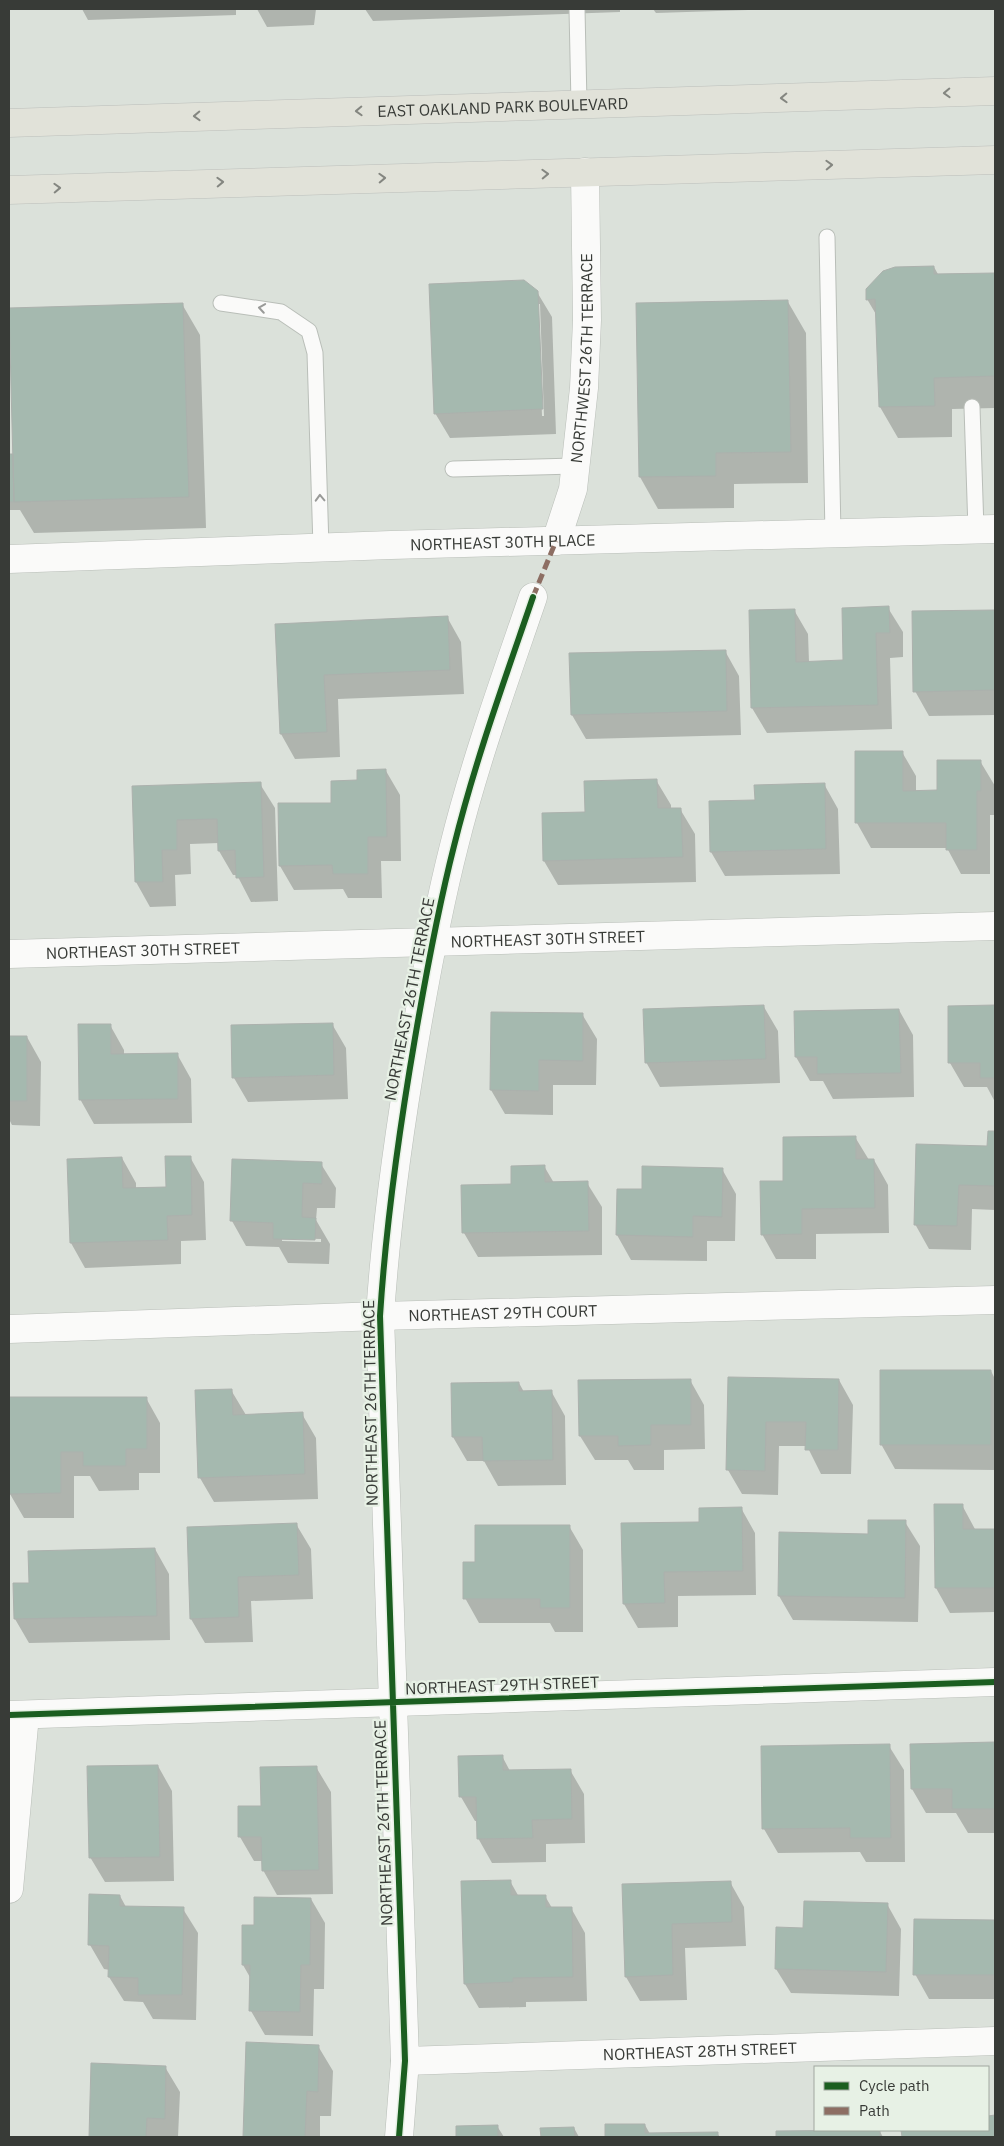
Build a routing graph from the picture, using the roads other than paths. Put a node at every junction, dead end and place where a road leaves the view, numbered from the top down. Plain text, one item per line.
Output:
1 (577, 9) edge
2 (995, 91) edge
3 (579, 104) junction
4 (9, 122) edge
5 (995, 144) edge
6 (995, 160) edge
7 (959, 162) junction
8 (585, 172) junction
9 (9, 190) edge
10 (827, 237) dead end
11 (221, 303) dead end
12 (972, 407) dead end
13 (575, 466) junction
14 (453, 469) dead end
15 (986, 530) edge
16 (832, 534) junction
17 (556, 541) junction
18 (321, 547) junction
19 (9, 558) edge
20 (534, 597) dead end
21 (995, 926) edge
22 (431, 942) junction
23 (9, 954) edge
24 (995, 1300) edge
25 (380, 1316) junction
26 (9, 1330) edge
27 (995, 1682) edge
28 (393, 1703) junction
29 (17, 1715) edge
30 (9, 1889) edge
31 (995, 2042) edge
32 (405, 2061) junction
33 (399, 2137) edge

1 - 3 lane
2 -> 3 main road, EAST OAKLAND PARK BOULEVARD
3 -> 4 main road, EAST OAKLAND PARK BOULEVARD
5 - 7 main road
6 - 7 main road
8 -> 7 main road
9 -> 8 main road
8 - 13 street, NORTHWEST 26TH TERRACE
10 - 16 lane
18 -> 11 lane
12 - 15 lane
13 - 14 lane
13 - 17 street, NORTHWEST 26TH TERRACE
15 - 16 street, NORTHEAST 30TH PLACE
16 - 17 street, NORTHEAST 30TH PLACE
17 - 18 street, NORTHEAST 30TH PLACE
18 - 19 street, NORTHEAST 30TH PLACE
20 - 22 street, NORTHEAST 26TH TERRACE
21 - 22 street, NORTHEAST 30TH STREET
22 - 23 street, NORTHEAST 30TH STREET
22 - 25 street, NORTHEAST 26TH TERRACE
24 - 25 street, NORTHEAST 29TH COURT
25 - 26 street, NORTHEAST 29TH COURT
25 - 28 street, NORTHEAST 26TH TERRACE
27 - 28 street, NORTHEAST 29TH STREET
28 - 29 street, NORTHEAST 29TH STREET
28 - 32 street, NORTHEAST 26TH TERRACE
29 - 30 street
31 - 32 street, NORTHEAST 28TH STREET
32 - 33 street, NORTHEAST 26TH TERRACE

